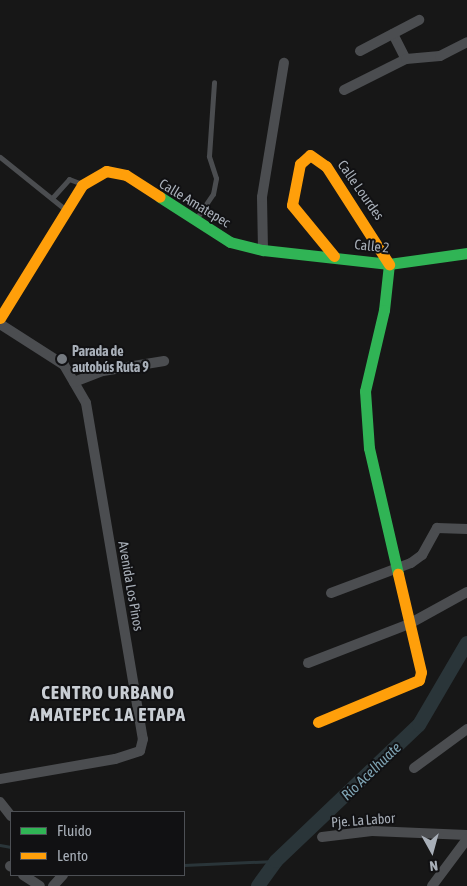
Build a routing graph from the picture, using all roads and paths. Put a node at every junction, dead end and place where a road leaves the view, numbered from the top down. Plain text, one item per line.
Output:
1 (420, 20) dead end
2 (393, 34) junction
3 (467, 42) edge
4 (360, 51) dead end
5 (406, 59) junction
6 (284, 63) dead end
7 (214, 82) dead end
8 (344, 90) dead end
9 (0, 157) edge
10 (82, 185) junction
11 (52, 197) junction
12 (66, 211) junction
13 (194, 221) junction
14 (268, 251) junction
15 (467, 253) edge
16 (334, 256) junction
17 (389, 264) junction
18 (0, 318) edge
19 (0, 324) edge
20 (164, 361) dead end
21 (74, 382) junction
22 (467, 529) edge
23 (397, 568) junction
24 (467, 592) edge
25 (331, 593) dead end
26 (409, 624) junction
27 (308, 662) dead end
28 (318, 722) dead end
29 (467, 729) edge
30 (414, 768) dead end
31 (0, 778) edge
32 (0, 802) edge
33 (10, 815) edge
34 (467, 835) edge
35 (322, 837) dead end
36 (467, 839) edge
37 (25, 876) edge
38 (62, 876) edge
39 (40, 886) edge
40 (52, 886) edge
41 (432, 886) edge

1 - 2 street
2 - 4 street
2 - 5 street
3 - 5 street
5 - 8 street
6 - 14 street
7 - 13 lane
9 - 11 lane
10 - 11 lane
10 - 12 street
10 - 13 street, Calle Amatepec
11 - 12 lane
12 - 18 street
13 - 14 street, Calle Amatepec
14 - 16 street, Calle 2
15 - 17 street, Calle 2
16 - 17 street, Calle 2
16 - 17 street, Calle Lourdes
17 - 23 street
19 - 21 street, Avenida Los Pinos
20 - 21 street
21 - 31 street, Avenida Los Pinos
22 - 23 street
23 - 25 street
23 - 26 street
24 - 26 street
26 - 27 street
26 - 28 street
29 - 30 street
32 - 33 street
34 - 35 street, Pje. La Labor
36 - 41 street
37 - 39 street
38 - 40 street

